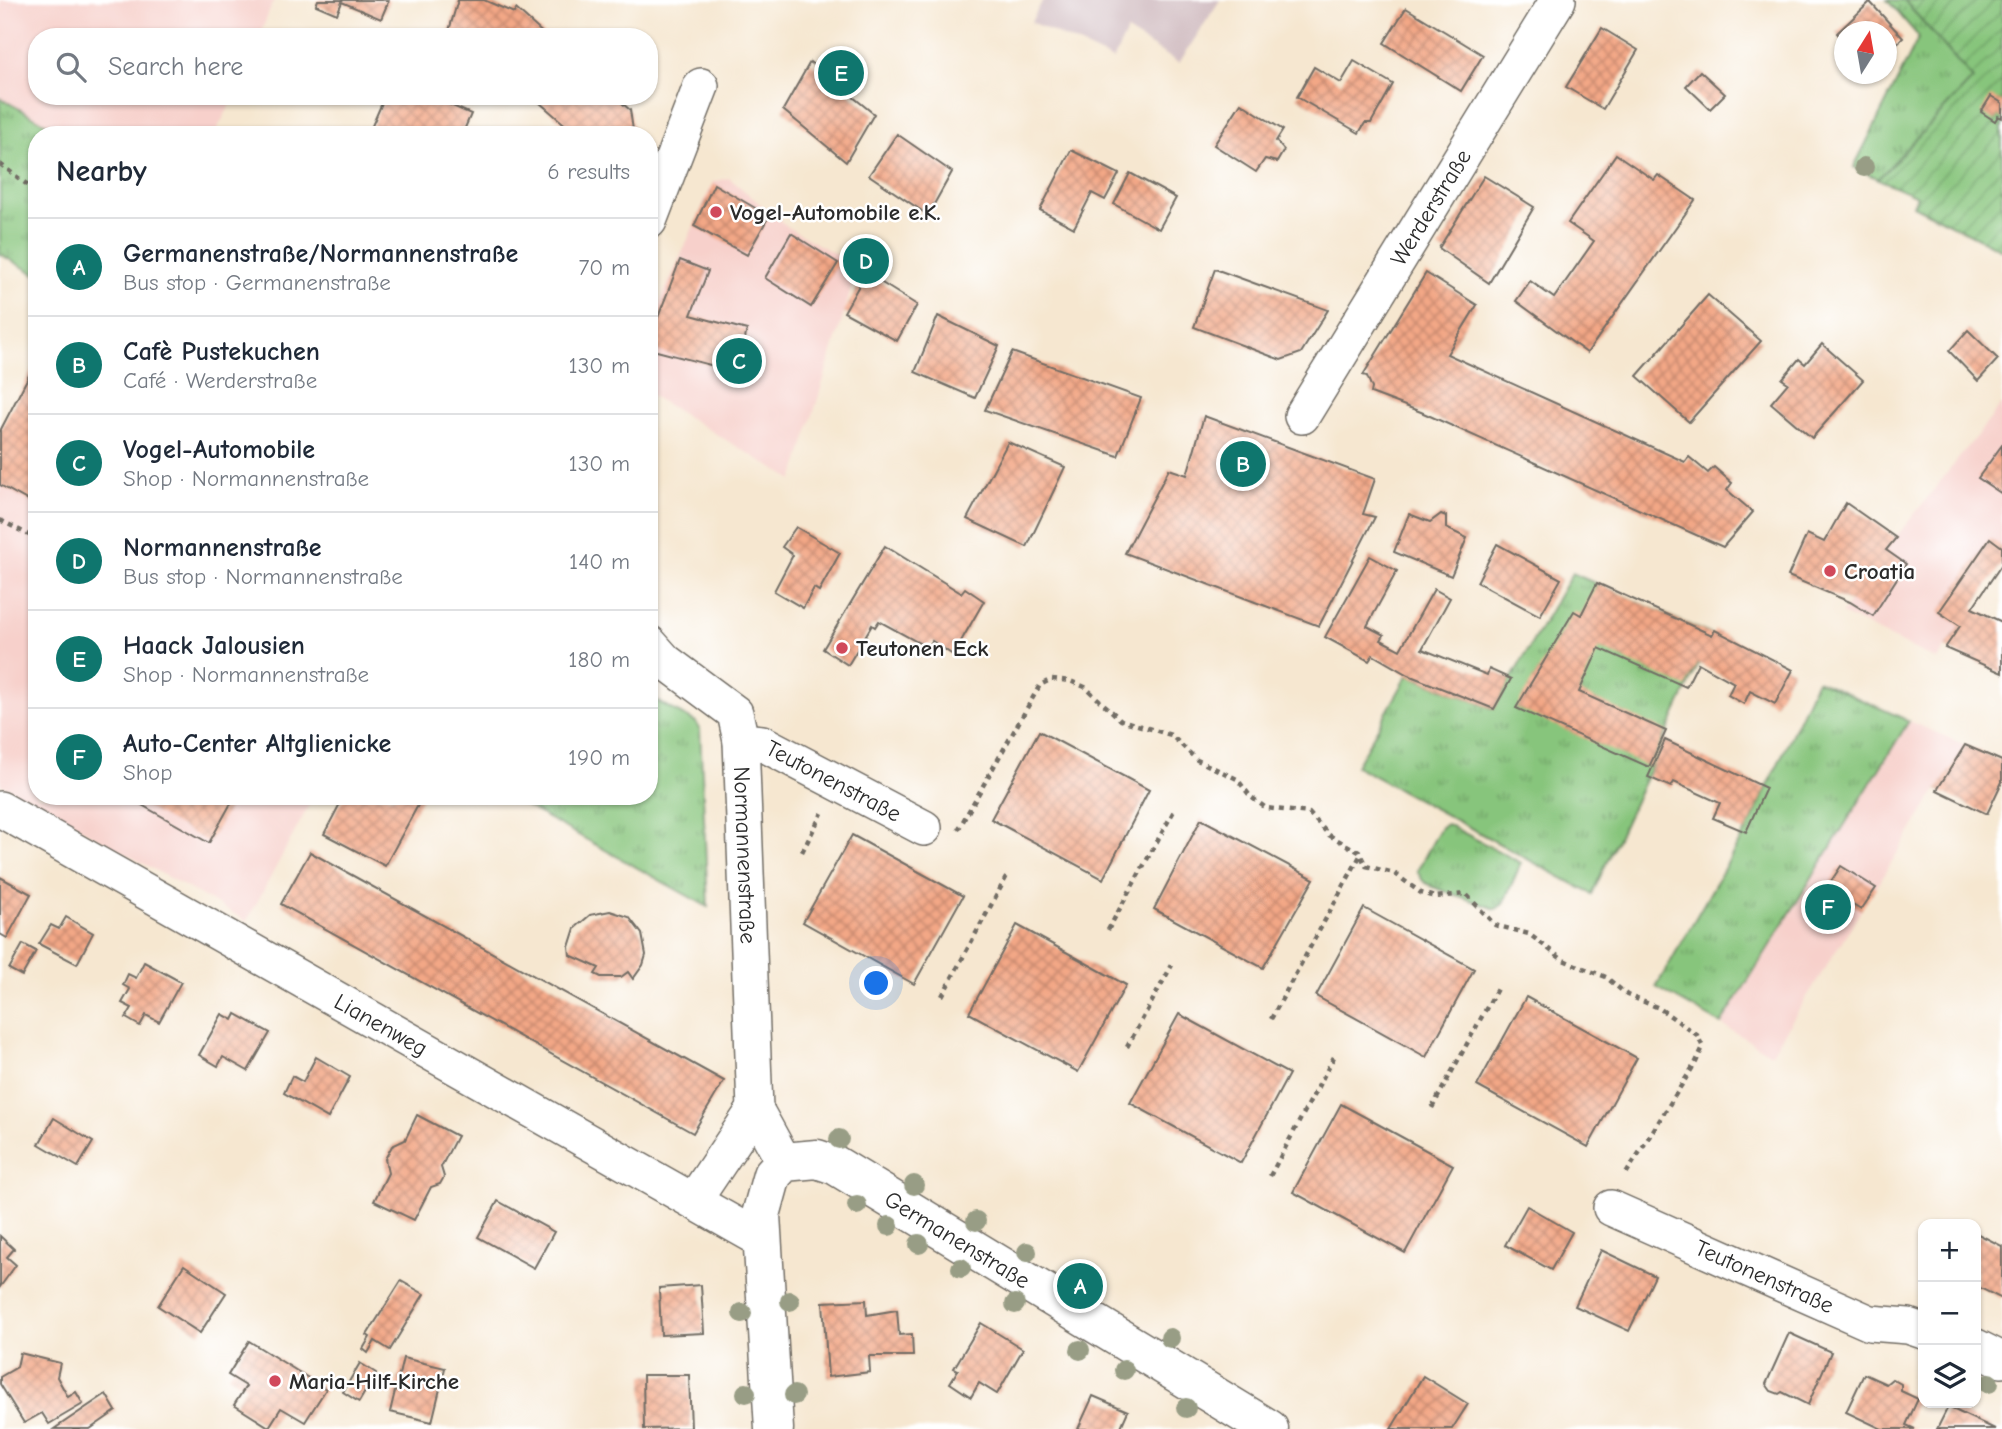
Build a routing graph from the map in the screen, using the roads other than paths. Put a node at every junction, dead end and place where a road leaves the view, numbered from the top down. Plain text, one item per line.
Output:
1 (1558, 0) edge
2 (701, 86) dead end
3 (658, 198) edge
4 (1302, 416) dead end
5 (658, 653) edge
6 (741, 741) junction
7 (0, 809) edge
8 (941, 830) road end
9 (755, 1109) junction
10 (784, 1162) junction
11 (1616, 1196) road end
12 (694, 1200) junction
13 (762, 1240) junction
14 (1918, 1330) edge
15 (1981, 1350) edge
16 (2002, 1360) edge
17 (774, 1429) edge
18 (1269, 1429) edge

1 - 4 street, Werderstraße
2 - 3 street
5 - 6 street, Normannenstraße
6 - 8 street, Teutonenstraße
6 - 9 street, Normannenstraße
7 - 12 street, Lianenweg
9 - 10 street, Normannenstraße
9 - 12 street
10 - 13 street
10 - 18 street, Germanenstraße
11 - 14 street, Teutonenstraße
12 - 13 street, Lianenweg
13 - 17 street
15 - 16 street

